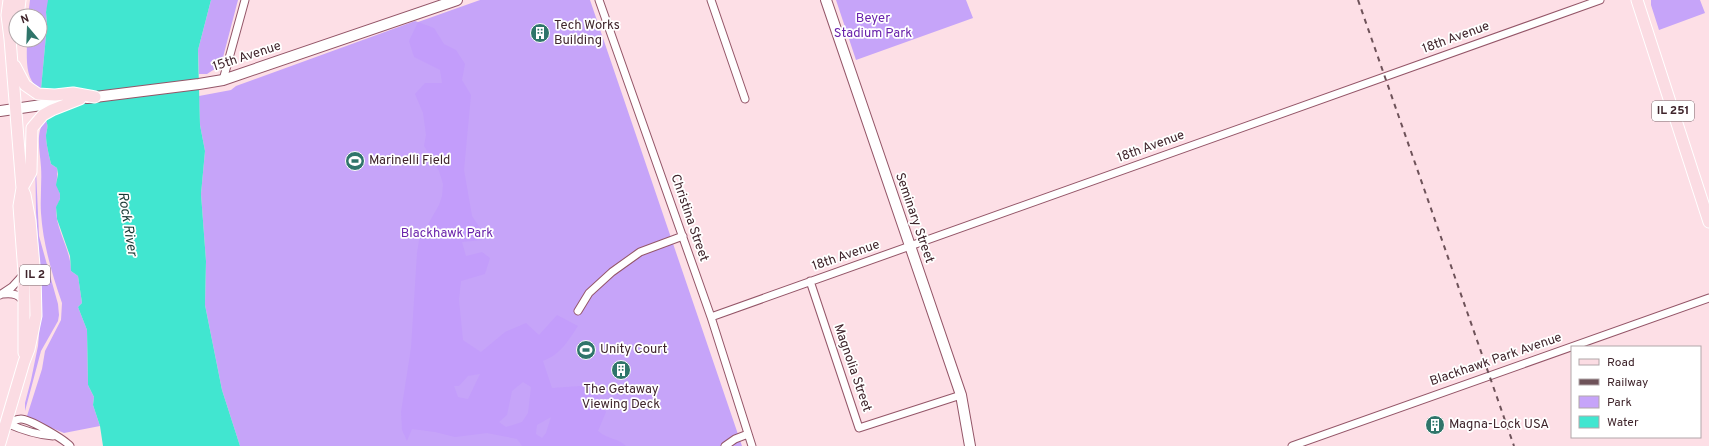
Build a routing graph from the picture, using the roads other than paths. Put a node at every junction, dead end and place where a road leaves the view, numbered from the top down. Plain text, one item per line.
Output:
1 (20, 0) edge
2 (245, 0) edge
3 (456, 0) edge
4 (599, 0) edge
5 (711, 0) edge
6 (826, 0) edge
7 (1600, 0) edge
8 (1637, 0) edge
9 (13, 8) edge
10 (10, 48) edge
11 (11, 57) junction
12 (223, 80) junction
13 (95, 97) junction
14 (80, 99) junction
15 (745, 99) dead end
16 (15, 108) junction
17 (0, 111) edge
18 (22, 188) junction
19 (1709, 222) edge
20 (683, 236) junction
21 (910, 246) junction
22 (24, 273) junction
23 (810, 281) junction
24 (1, 294) edge
25 (1709, 298) edge
26 (25, 305) junction
27 (578, 311) dead end
28 (711, 317) junction
29 (1574, 346) edge
30 (1571, 347) edge
31 (24, 362) junction
32 (961, 395) junction
33 (3, 424) edge
34 (748, 434) junction
35 (54, 436) junction
36 (0, 443) edge
37 (70, 446) edge
38 (725, 446) edge
39 (752, 446) edge
40 (970, 446) edge
41 (1292, 446) edge

1 - 9 main road, IL 2
2 - 12 street
3 - 12 main road, 15th Avenue
4 - 20 street, Christina Street
5 - 15 street
6 - 21 main road, Seminary Street
7 - 21 street, 18th Avenue
8 - 19 main road, IL 251
10 - 11 main road, IL 2
11 - 13 main road
11 - 16 main road, IL 2
12 - 13 main road, 15th Avenue
13 - 14 main road, 15th Avenue
14 - 16 main road, 15th Avenue
14 - 18 main road
16 - 17 main road, 15th Avenue
16 - 18 main road, IL 2
18 - 22 main road, IL 2
18 - 31 main road, IL 2
20 - 27 street
20 - 28 street, Christina Street
21 - 23 street, 18th Avenue
21 - 32 main road, Seminary Street
22 - 24 street
22 - 26 main road, IL 2
23 - 28 street, 18th Avenue
23 - 32 street, Magnolia Street
24 - 26 street
25 - 29 street, Blackhawk Park Avenue
26 - 31 main road, IL 2
28 - 34 street, Christina Street
30 - 41 street, Blackhawk Park Avenue
31 - 33 main road, IL 2
32 - 40 main road, Seminary Street
33 - 35 street
33 - 35 street
33 - 36 main road, IL 2
34 - 38 street
34 - 39 street, Christina Street
35 - 37 street

